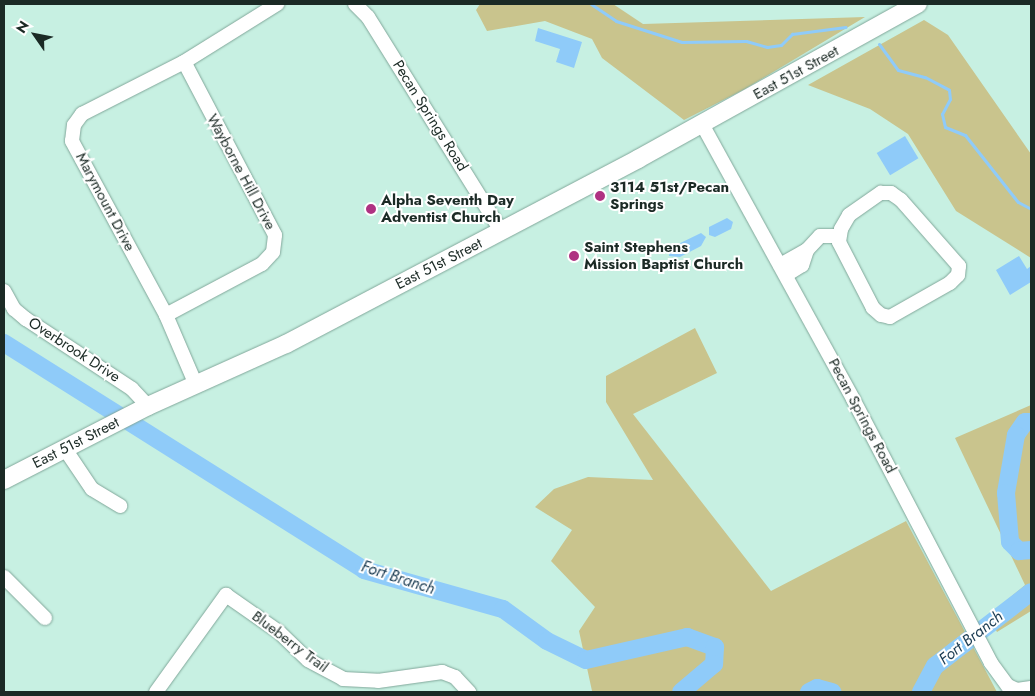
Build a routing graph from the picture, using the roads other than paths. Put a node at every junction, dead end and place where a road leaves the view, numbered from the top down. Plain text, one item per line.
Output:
1 (277, 4) edge
2 (355, 4) edge
3 (918, 4) edge
4 (184, 62) junction
5 (702, 124) junction
6 (502, 232) junction
7 (839, 236) junction
8 (783, 270) junction
9 (4, 291) edge
10 (166, 315) junction
11 (196, 385) junction
12 (148, 406) junction
13 (65, 449) junction
14 (4, 480) edge
15 (120, 506) dead end
16 (4, 577) edge
17 (45, 618) dead end
18 (1031, 688) edge
19 (1017, 691) edge
20 (156, 692) edge
21 (468, 692) edge

1 - 4 street, Marymount Drive
2 - 6 street, Pecan Springs Road
3 - 5 main road, East 51st Street
4 - 10 street, Wayborne Hill Drive
4 - 10 street, Marymount Drive
5 - 6 main road, East 51st Street
5 - 8 street, Pecan Springs Road
6 - 11 main road, East 51st Street
7 - 7 street
7 - 8 street
8 - 19 street, Pecan Springs Road
9 - 12 street, Overbrook Drive
10 - 11 street, Marymount Drive
11 - 12 main road, East 51st Street
12 - 13 main road, East 51st Street
13 - 14 main road, East 51st Street
13 - 15 street
16 - 17 street
18 - 19 street, Pecan Springs Road
20 - 21 street, Blueberry Trail

